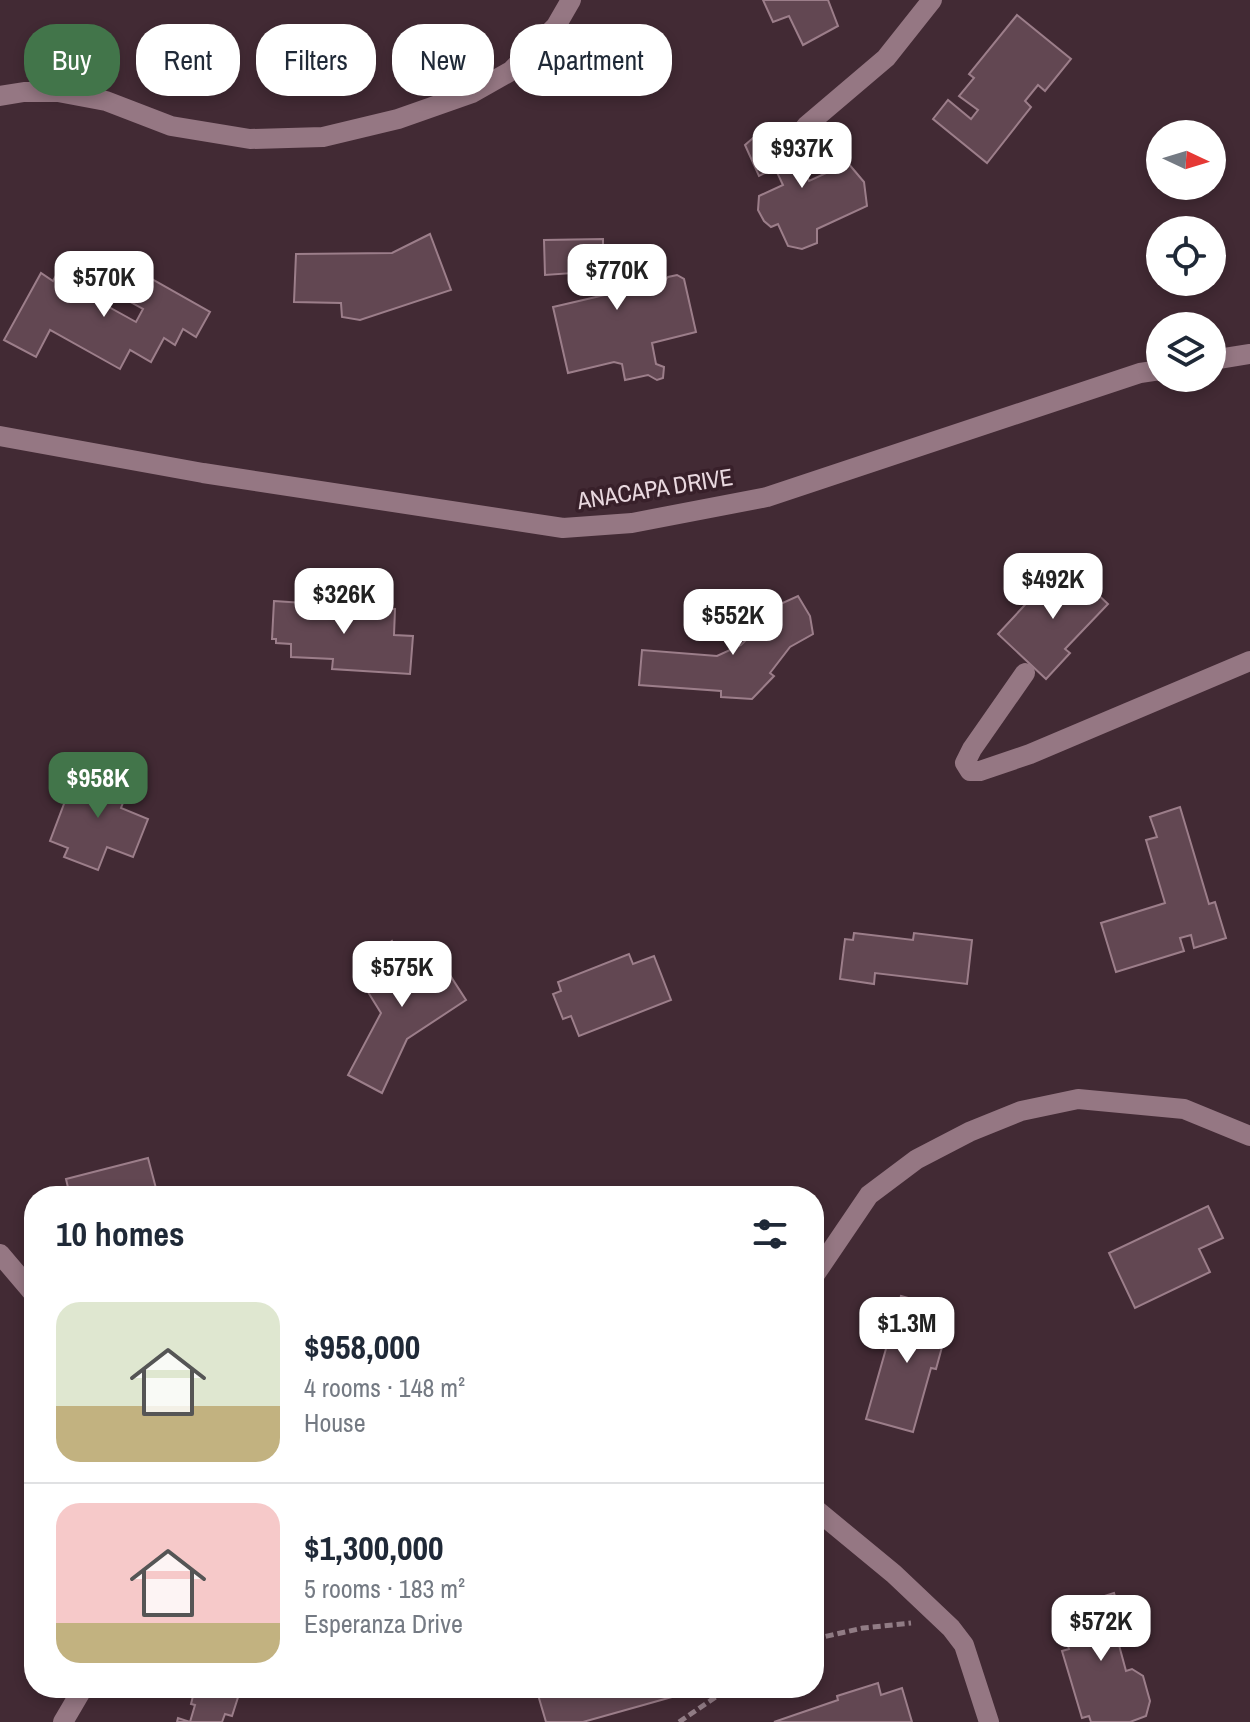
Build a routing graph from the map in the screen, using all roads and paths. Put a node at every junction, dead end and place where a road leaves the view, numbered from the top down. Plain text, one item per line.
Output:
1 (571, 0) edge
2 (932, 0) edge
3 (0, 96) edge
4 (806, 126) dead end
5 (1250, 354) edge
6 (1226, 358) edge
7 (1146, 372) edge
8 (0, 436) edge
9 (1250, 661) edge
10 (1025, 673) dead end
11 (1250, 1136) edge
12 (0, 1254) edge
13 (824, 1261) edge
14 (24, 1282) edge
15 (824, 1516) edge
16 (951, 1628) junction
17 (824, 1637) edge
18 (77, 1698) edge
19 (714, 1698) edge
20 (63, 1722) edge
21 (679, 1722) edge
22 (989, 1722) edge

1 - 3 street
2 - 4 street
5 - 6 street
7 - 8 street, ANACAPA DRIVE
9 - 10 street
11 - 13 street
12 - 14 street
15 - 16 street
16 - 17 path
16 - 22 street
18 - 20 street
19 - 21 path

